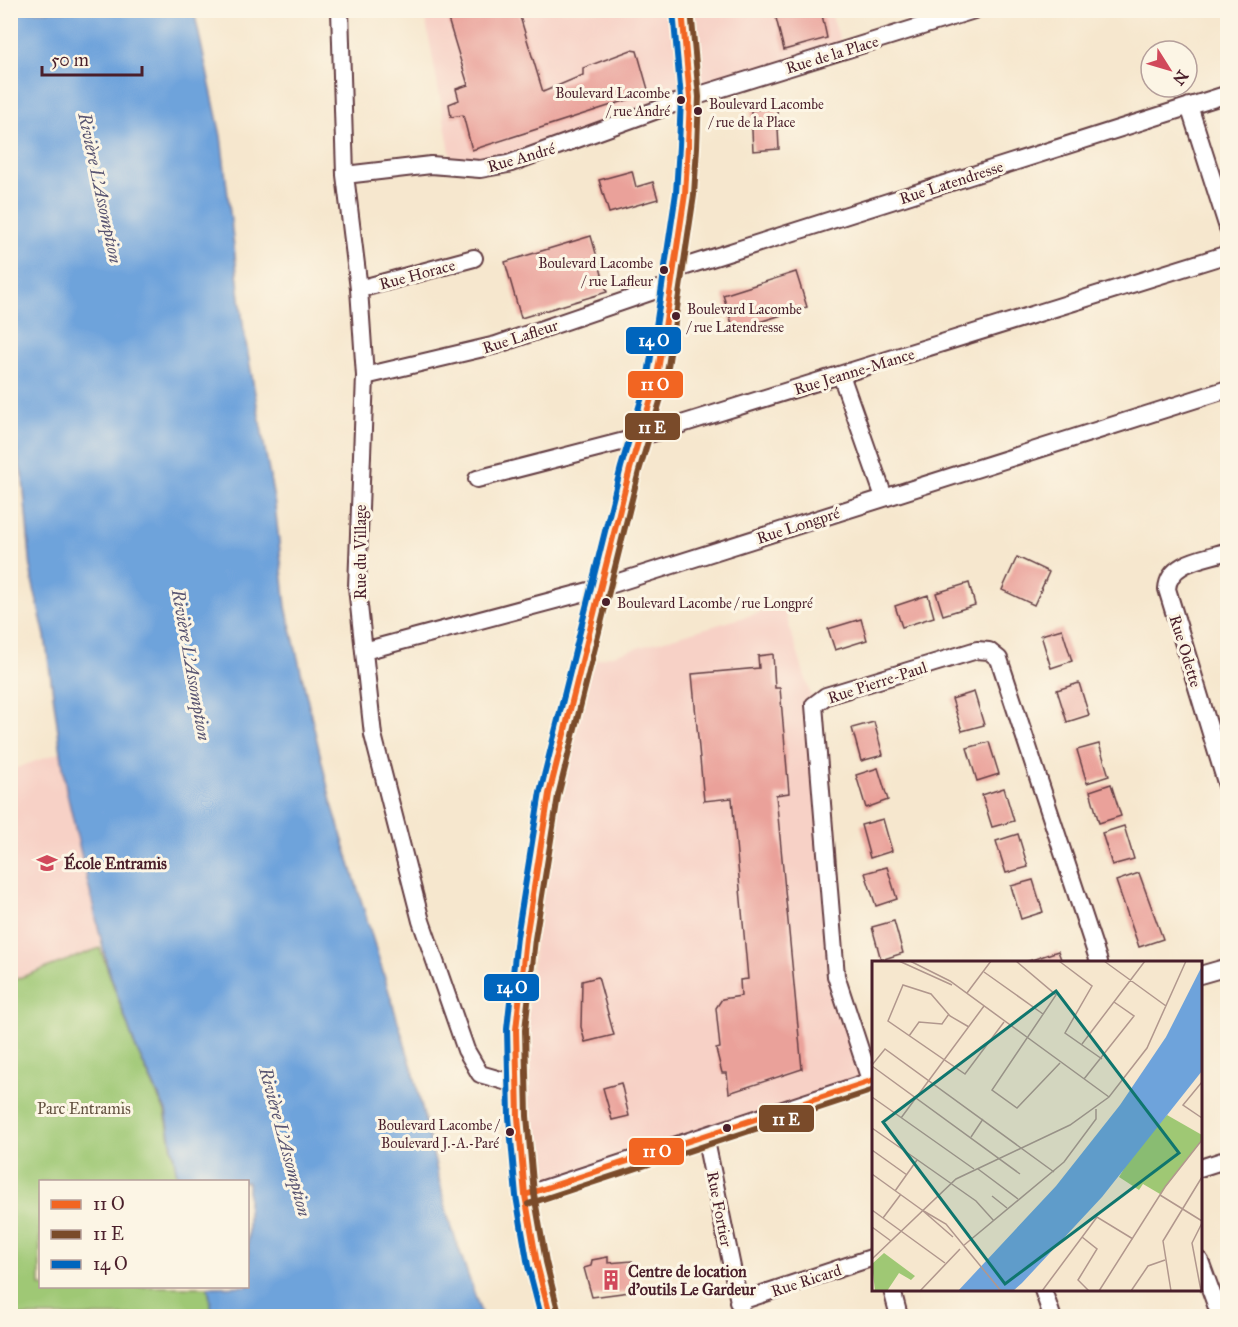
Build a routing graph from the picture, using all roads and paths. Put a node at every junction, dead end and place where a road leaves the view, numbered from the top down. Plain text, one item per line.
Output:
1 (340, 10) edge
2 (682, 10) edge
3 (916, 10) edge
4 (974, 10) edge
5 (921, 27) junction
6 (1227, 94) edge
7 (690, 98) junction
8 (1189, 106) junction
9 (345, 175) junction
10 (1227, 228) edge
11 (1227, 255) edge
12 (474, 258) dead end
13 (673, 278) junction
14 (359, 289) junction
15 (841, 375) junction
16 (365, 376) junction
17 (1227, 388) edge
18 (640, 437) junction
19 (477, 479) dead end
20 (884, 497) junction
21 (1227, 551) edge
22 (600, 588) junction
23 (364, 651) junction
24 (1227, 789) edge
25 (1098, 961) edge
26 (1227, 967) edge
27 (1202, 974) edge
28 (872, 1080) edge
29 (518, 1085) junction
30 (705, 1136) junction
31 (1227, 1159) edge
32 (1202, 1167) edge
33 (525, 1195) junction
34 (872, 1257) edge
35 (1202, 1267) edge
36 (892, 1291) edge
37 (1043, 1291) edge
38 (740, 1309) edge
39 (550, 1317) edge
40 (899, 1317) edge
41 (1052, 1317) edge
42 (1222, 1317) edge

1 - 9 street, Rue du Village
2 - 7 main road
3 - 5 street
4 - 5 street, Rue de la Place
5 - 7 street, Rue de la Place
6 - 8 street, Rue Latendresse
7 - 9 street, Rue André
7 - 13 main road
8 - 10 street
8 - 13 street, Rue Latendresse
9 - 14 street, Rue du Village
11 - 15 street, Rue Jeanne-Mance
12 - 14 street, Rue Horace
13 - 16 street, Rue Lafleur
13 - 18 main road
14 - 16 street, Rue du Village
15 - 18 street, Rue Jeanne-Mance
15 - 20 street
16 - 23 street, Rue du Village
17 - 20 street, Rue Longpré
18 - 19 street, Rue Jeanne-Mance
18 - 22 main road
20 - 22 street, Rue Longpré
21 - 24 street, Rue Odette
22 - 23 street, Rue Longpré
22 - 29 main road
23 - 29 street, Rue du Village
25 - 28 street, Rue Pierre-Paul
26 - 27 street
28 - 30 street
29 - 33 main road
30 - 33 street
30 - 38 street, Rue Fortier
31 - 32 street
33 - 39 main road
34 - 38 street, Rue Ricard
35 - 42 street
36 - 40 street
37 - 41 street

